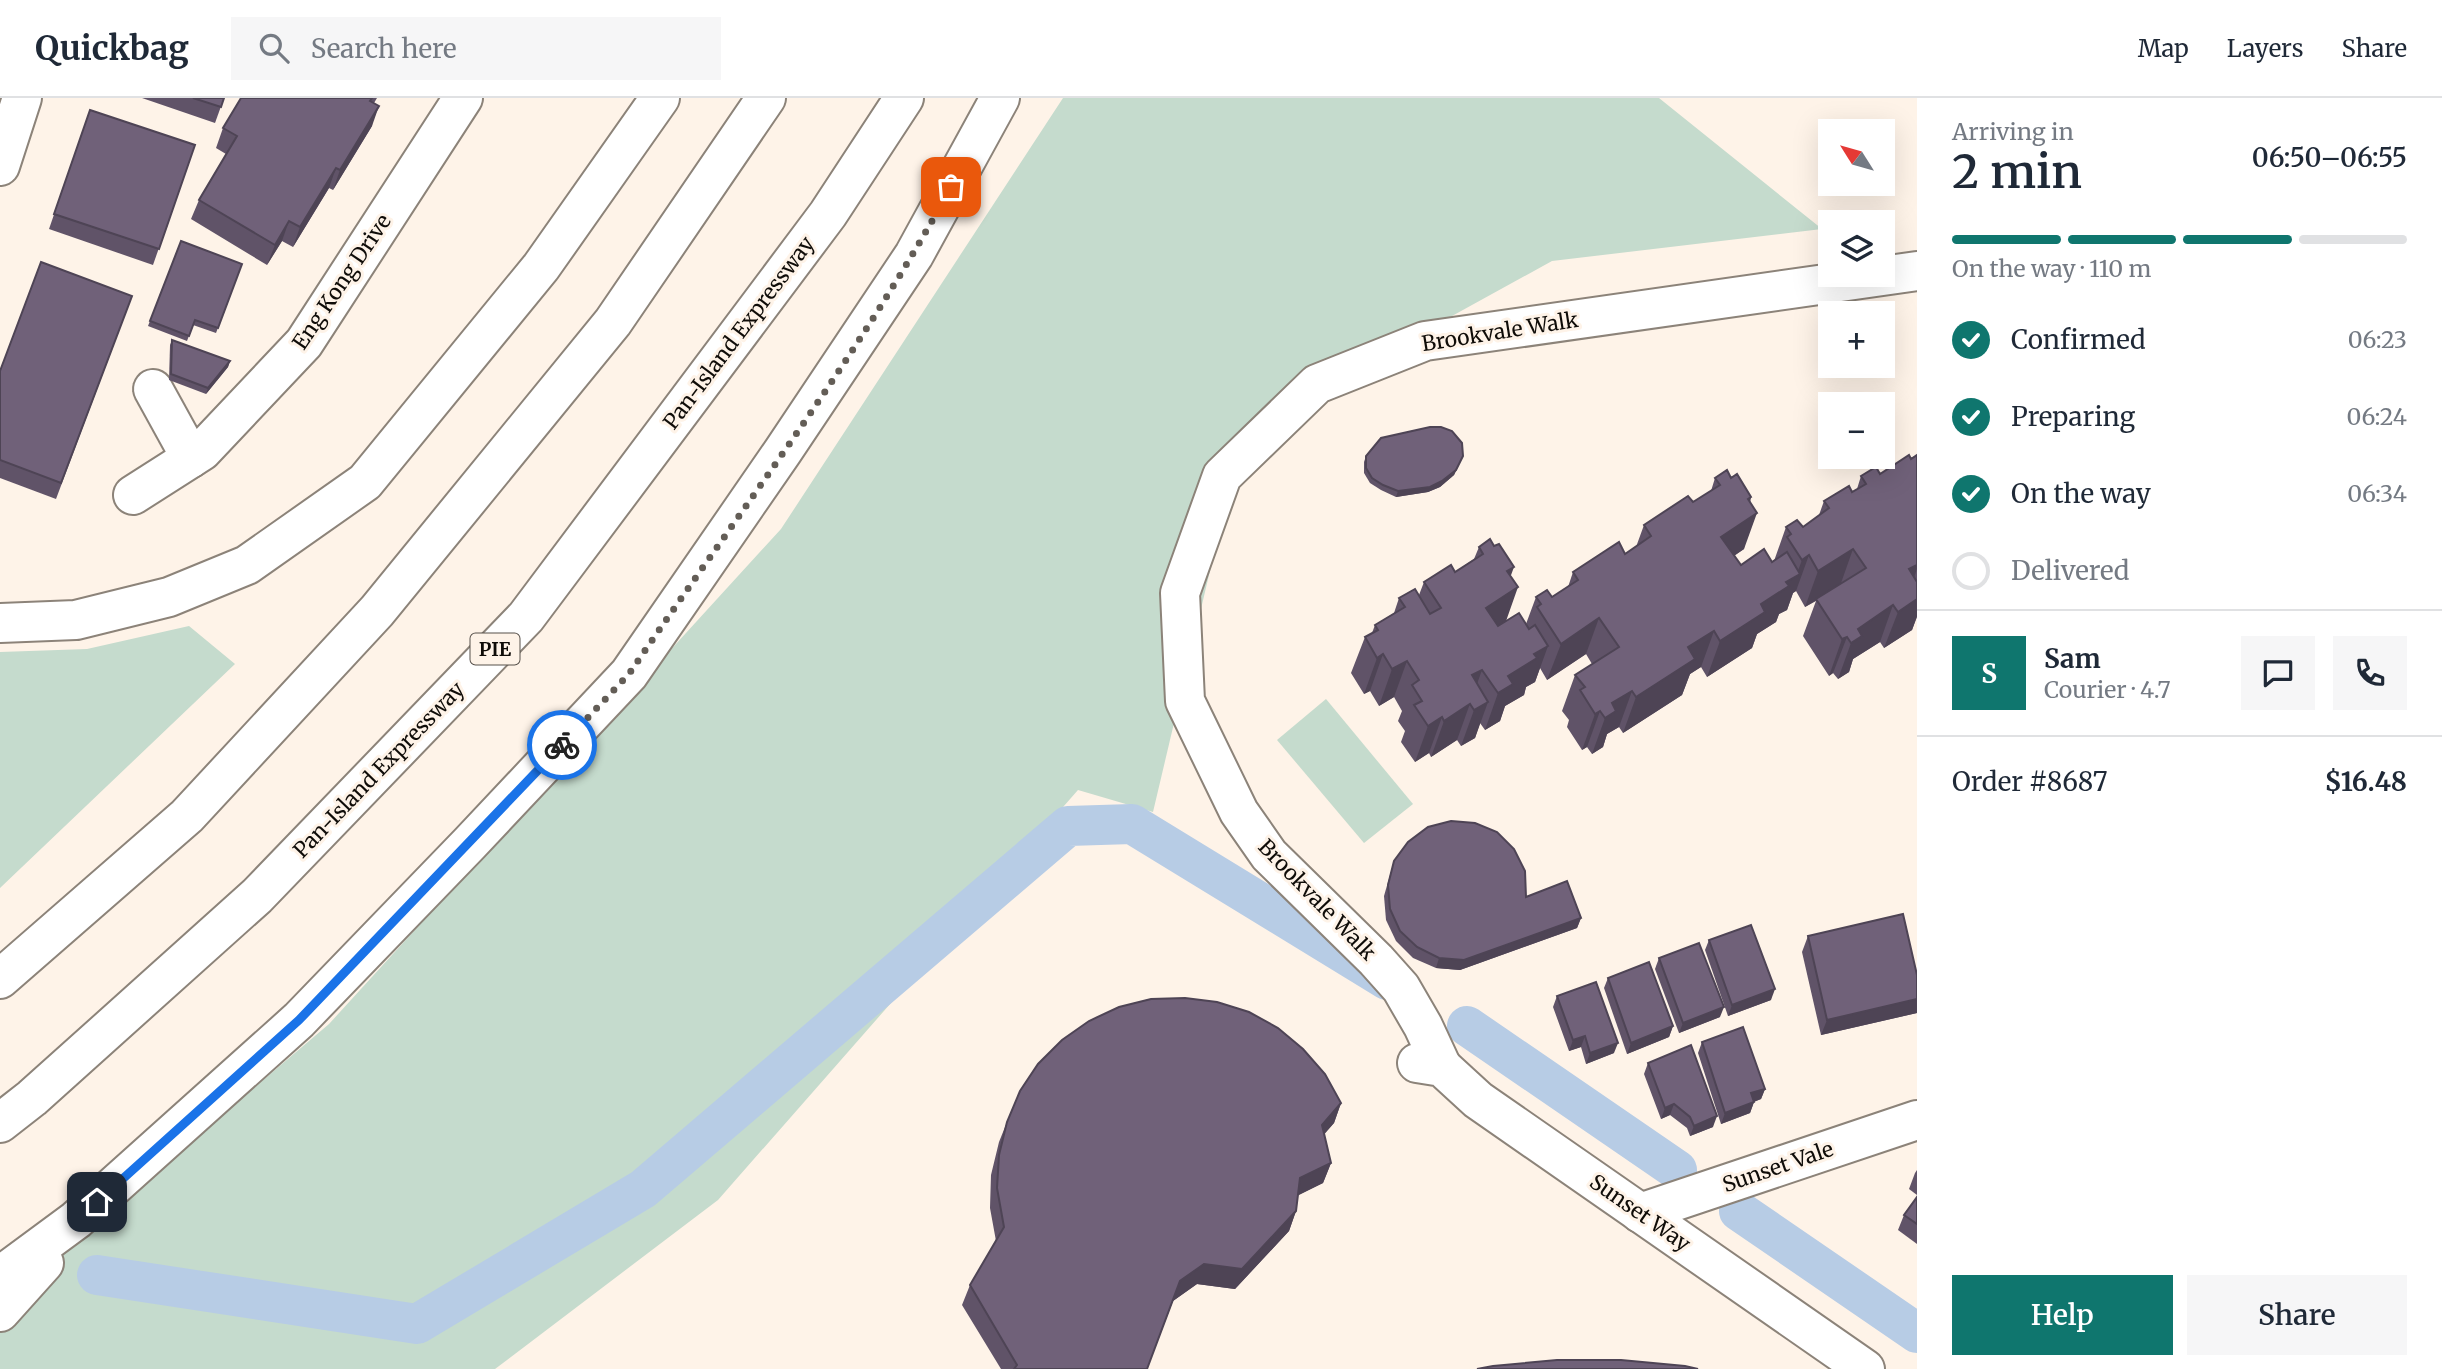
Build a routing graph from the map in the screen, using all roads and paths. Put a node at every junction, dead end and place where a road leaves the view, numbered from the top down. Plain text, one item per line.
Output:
1 (22, 98) edge
2 (463, 98) edge
3 (660, 98) edge
4 (766, 98) edge
5 (904, 98) edge
6 (1000, 98) edge
7 (0, 166) edge
8 (1917, 271) edge
9 (153, 389) dead end
10 (197, 455) junction
11 (132, 495) dead end
12 (0, 623) edge
13 (0, 979) edge
14 (1428, 1065) joint
15 (1917, 1120) edge
16 (0, 1123) edge
17 (1640, 1213) junction
18 (76, 1220) junction
19 (0, 1276) edge
20 (0, 1312) edge
21 (1865, 1369) edge

1 - 7 main road
2 - 10 main road, Eng Kong Drive
3 - 12 main road
4 - 13 main road
5 - 16 main road, Pan-Island Expressway / PIE
6 - 18 main road
8 - 14 main road, Brookvale Walk
9 - 10 main road
10 - 11 main road, Eng Kong Drive
14 - 17 main road, Sunset Way
15 - 17 main road, Sunset Vale
17 - 21 main road, Sunset Way
18 - 19 main road
18 - 20 main road

